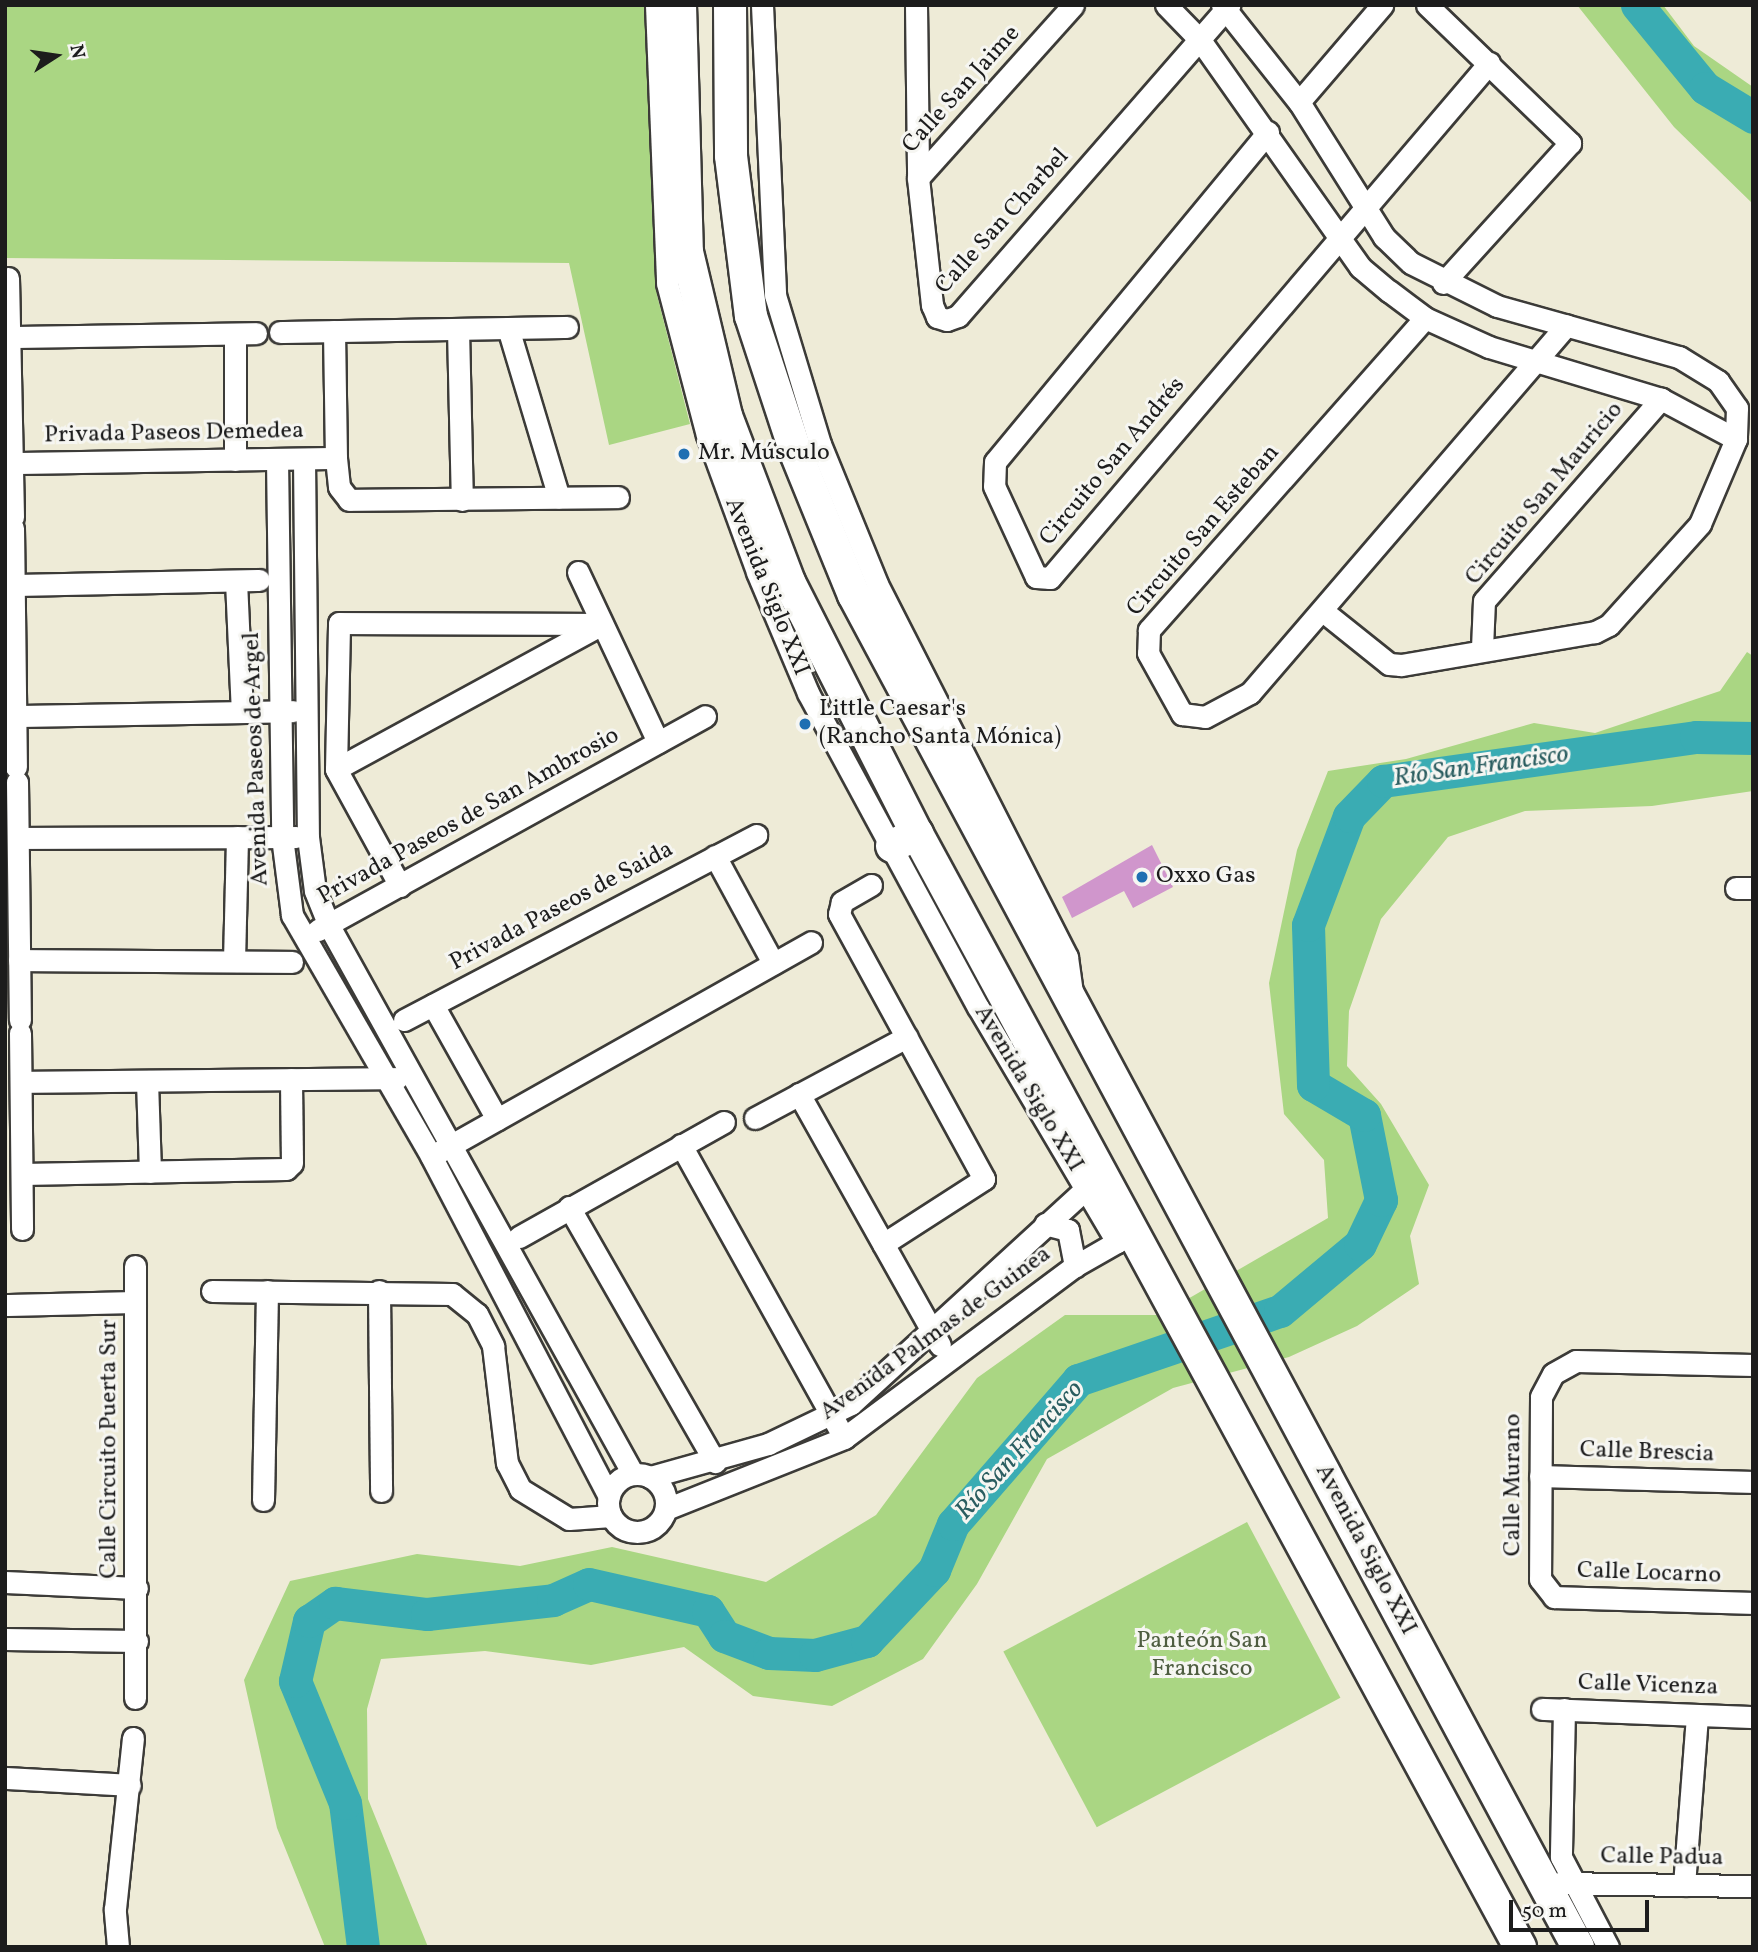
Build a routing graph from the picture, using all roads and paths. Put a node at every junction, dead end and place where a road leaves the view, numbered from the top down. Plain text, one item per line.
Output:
1 (656, 5) edge
2 (680, 5) edge
3 (730, 5) edge
4 (762, 5) edge
5 (916, 5) edge
6 (1073, 5) edge
7 (1166, 5) edge
8 (1382, 5) edge
9 (1427, 5) edge
10 (1226, 6) edge
11 (1200, 40) junction
12 (1489, 62) junction
13 (1299, 102) junction
14 (1268, 132) junction
15 (918, 178) junction
16 (1364, 208) junction
17 (1337, 236) junction
18 (675, 254) junction
19 (8, 278) dead end
20 (1443, 283) junction
21 (1425, 318) junction
22 (1566, 325) junction
23 (567, 327) dead end
24 (508, 328) junction
25 (458, 329) junction
26 (334, 331) junction
27 (280, 332) dead end
28 (10, 337) junction
29 (1537, 362) junction
30 (1661, 399) junction
31 (1736, 439) junction
32 (808, 448) junction
33 (336, 458) junction
34 (304, 459) junction
35 (235, 460) junction
36 (277, 460) junction
37 (13, 463) junction
38 (618, 497) dead end
39 (559, 498) junction
40 (462, 500) junction
41 (578, 572) dead end
42 (259, 580) dead end
43 (236, 581) junction
44 (14, 585) junction
45 (1324, 612) junction
46 (602, 624) junction
47 (1482, 648) junction
48 (242, 711) junction
49 (279, 711) junction
50 (306, 712) junction
51 (16, 716) junction
52 (705, 716) dead end
53 (658, 742) junction
54 (336, 769) junction
55 (756, 835) dead end
56 (237, 837) junction
57 (282, 837) junction
58 (309, 837) junction
59 (18, 838) junction
60 (905, 840) junction
61 (715, 856) junction
62 (871, 885) dead end
63 (400, 886) junction
64 (328, 924) junction
65 (304, 938) junction
66 (811, 942) dead end
67 (19, 960) junction
68 (234, 961) junction
69 (292, 962) dead end
70 (773, 964) junction
71 (433, 1005) junction
72 (404, 1020) dead end
73 (907, 1037) junction
74 (413, 1076) junction
75 (291, 1079) junction
76 (388, 1079) junction
77 (147, 1081) junction
78 (21, 1082) junction
79 (800, 1094) junction
80 (755, 1118) dead end
81 (497, 1119) junction
82 (723, 1122) dead end
83 (452, 1145) junction
84 (681, 1145) junction
85 (431, 1156) junction
86 (150, 1172) junction
87 (22, 1174) junction
88 (1087, 1188) junction
89 (569, 1207) junction
90 (1045, 1223) junction
91 (22, 1229) dead end
92 (1127, 1237) junction
93 (513, 1241) junction
94 (883, 1244) junction
95 (135, 1266) dead end
96 (1075, 1266) junction
97 (212, 1291) dead end
98 (267, 1291) junction
99 (379, 1291) junction
100 (135, 1303) junction
101 (5, 1304) edge
102 (933, 1333) junction
103 (948, 1359) junction
104 (1753, 1365) edge
105 (832, 1416) junction
106 (844, 1438) junction
107 (715, 1462) junction
108 (642, 1475) junction
109 (1540, 1476) junction
110 (1753, 1482) edge
111 (381, 1491) dead end
112 (262, 1500) dead end
113 (610, 1506) junction
114 (666, 1509) junction
115 (5, 1582) edge
116 (137, 1588) junction
117 (1545, 1591) joint
118 (1753, 1603) edge
119 (5, 1639) edge
120 (138, 1641) junction
121 (135, 1698) dead end
122 (1542, 1709) dead end
123 (1564, 1709) junction
124 (1697, 1715) junction
125 (1753, 1717) edge
126 (133, 1738) dead end
127 (5, 1778) edge
128 (130, 1785) junction
129 (1557, 1883) junction
130 (1684, 1885) junction
131 (1753, 1886) edge
132 (118, 1947) edge
133 (1520, 1947) edge
134 (1578, 1947) edge
135 (1608, 1947) edge

1 - 18 street, Avenida Siglo XXI
2 - 18 highway, Avenida Siglo XXI
3 - 32 highway, Avenida Siglo XXI
4 - 32 street, Avenida Siglo XXI
5 - 15 street, Calle San Charbel
6 - 15 street, Calle San Jaime
7 - 11 street
8 - 13 street
9 - 12 street
10 - 11 street
10 - 13 street
11 - 14 street
11 - 15 street, Calle San Charbel
12 - 16 street
12 - 20 street
13 - 16 street
14 - 17 street
14 - 17 street, Circuito San Andrés
16 - 17 street
16 - 20 street
17 - 21 street
18 - 60 highway, Avenida Siglo XXI
19 - 28 street, Privada Paseos Demedea
20 - 22 street
21 - 29 street
21 - 45 street, Circuito San Esteban
22 - 29 street, Circuito San Esteban
22 - 31 street
23 - 24 street
24 - 25 street
24 - 39 street
25 - 26 street
25 - 40 street
26 - 27 street
26 - 33 street
28 - 35 street
28 - 37 street, Privada Paseos Demedea
29 - 30 street
29 - 45 street, Circuito San Esteban
30 - 31 street
30 - 47 street, Circuito San Mauricio
31 - 47 street
32 - 129 highway, Avenida Siglo XXI
33 - 34 street, Privada Paseos Demedea
33 - 40 street
34 - 36 street, Privada Paseos Demedea
34 - 50 street, Avenida Paseos de Argel
35 - 36 street, Privada Paseos Demedea
35 - 37 street, Privada Paseos Demedea
36 - 49 street, Avenida Paseos de Argel
37 - 44 street, Privada Paseos Demedea
38 - 39 street
39 - 40 street
41 - 46 street, Privada Paseos de San Ambrosio
42 - 43 street
43 - 44 street
43 - 48 street
44 - 51 street, Privada Paseos Demedea
45 - 47 street
46 - 53 street, Privada Paseos de San Ambrosio
46 - 54 street
46 - 54 street
48 - 49 street
48 - 51 street
49 - 50 street
49 - 57 street, Avenida Paseos de Argel
50 - 58 street, Avenida Paseos de Argel
51 - 59 street, Privada Paseos Demedea
52 - 53 street, Privada Paseos de San Ambrosio
53 - 63 street, Privada Paseos de San Ambrosio
54 - 63 street
55 - 61 street, Privada Paseos de Saida
56 - 57 street
56 - 59 street
56 - 68 street
57 - 58 street
57 - 65 street, Avenida Paseos de Argel
58 - 64 street, Avenida Paseos de Argel
59 - 67 street, Privada Paseos Demedea
60 - 88 street, Avenida Siglo XXI
60 - 92 highway, Avenida Siglo XXI
61 - 70 street, Privada Paseos de Saida
61 - 71 street, Privada Paseos de Saida
62 - 73 street
63 - 64 street, Privada Paseos de San Ambrosio
64 - 65 street, Privada Paseos de San Ambrosio
64 - 74 street, Avenida Paseos de Argel
65 - 76 street, Avenida Paseos de Argel
66 - 70 street
67 - 68 street
67 - 78 street, Privada Paseos Demedea
68 - 69 street
70 - 81 street
71 - 72 street, Privada Paseos de Saida
71 - 81 street
73 - 79 street
73 - 94 street
74 - 76 street
74 - 83 street, Avenida Paseos de Argel
75 - 76 street
75 - 77 street
75 - 86 street
76 - 85 street, Avenida Paseos de Argel
77 - 78 street
77 - 86 street
78 - 87 street, Privada Paseos Demedea
79 - 80 street
79 - 94 street
81 - 83 street
82 - 84 street
83 - 85 street
83 - 93 street, Avenida Paseos de Argel
84 - 89 street
84 - 105 street
85 - 113 street, Avenida Paseos de Argel
86 - 87 street
87 - 91 street, Privada Paseos Demedea
88 - 90 street, Avenida Palmas de Guinea
88 - 92 street, Avenida Siglo XXI
89 - 93 street
89 - 107 street
90 - 96 street
90 - 102 street, Avenida Palmas de Guinea
92 - 96 street, Avenida Palmas de Guinea
92 - 133 highway, Avenida Siglo XXI
93 - 108 street
94 - 102 street
95 - 100 street
96 - 103 street, Avenida Palmas de Guinea
97 - 98 street
98 - 99 street
98 - 112 street
99 - 111 street
99 - 113 street
100 - 101 street, Calle Circuito Puerta Sur
100 - 116 street, Calle Circuito Puerta Sur
102 - 103 street
102 - 105 street, Avenida Palmas de Guinea
103 - 106 street, Avenida Palmas de Guinea
104 - 109 street, Calle Murano
105 - 106 street
105 - 107 street, Avenida Palmas de Guinea
106 - 114 street, Avenida Palmas de Guinea
107 - 108 street, Avenida Palmas de Guinea
108 - 113 street
108 - 114 street
109 - 110 street, Calle Brescia
109 - 117 street, Calle Murano
113 - 114 street
115 - 116 street
116 - 120 street, Calle Circuito Puerta Sur
117 - 118 street, Calle Locarno
119 - 120 street
120 - 121 street, Calle Circuito Puerta Sur
122 - 123 street, Calle Vicenza
123 - 124 street, Calle Vicenza
123 - 129 street
124 - 125 street, Calle Vicenza
124 - 130 street
126 - 128 street
127 - 128 street
128 - 132 street
129 - 130 street, Calle Padua
129 - 134 highway, Avenida Siglo XXI
129 - 135 street, Avenida Siglo XXI
130 - 131 street, Calle Padua

